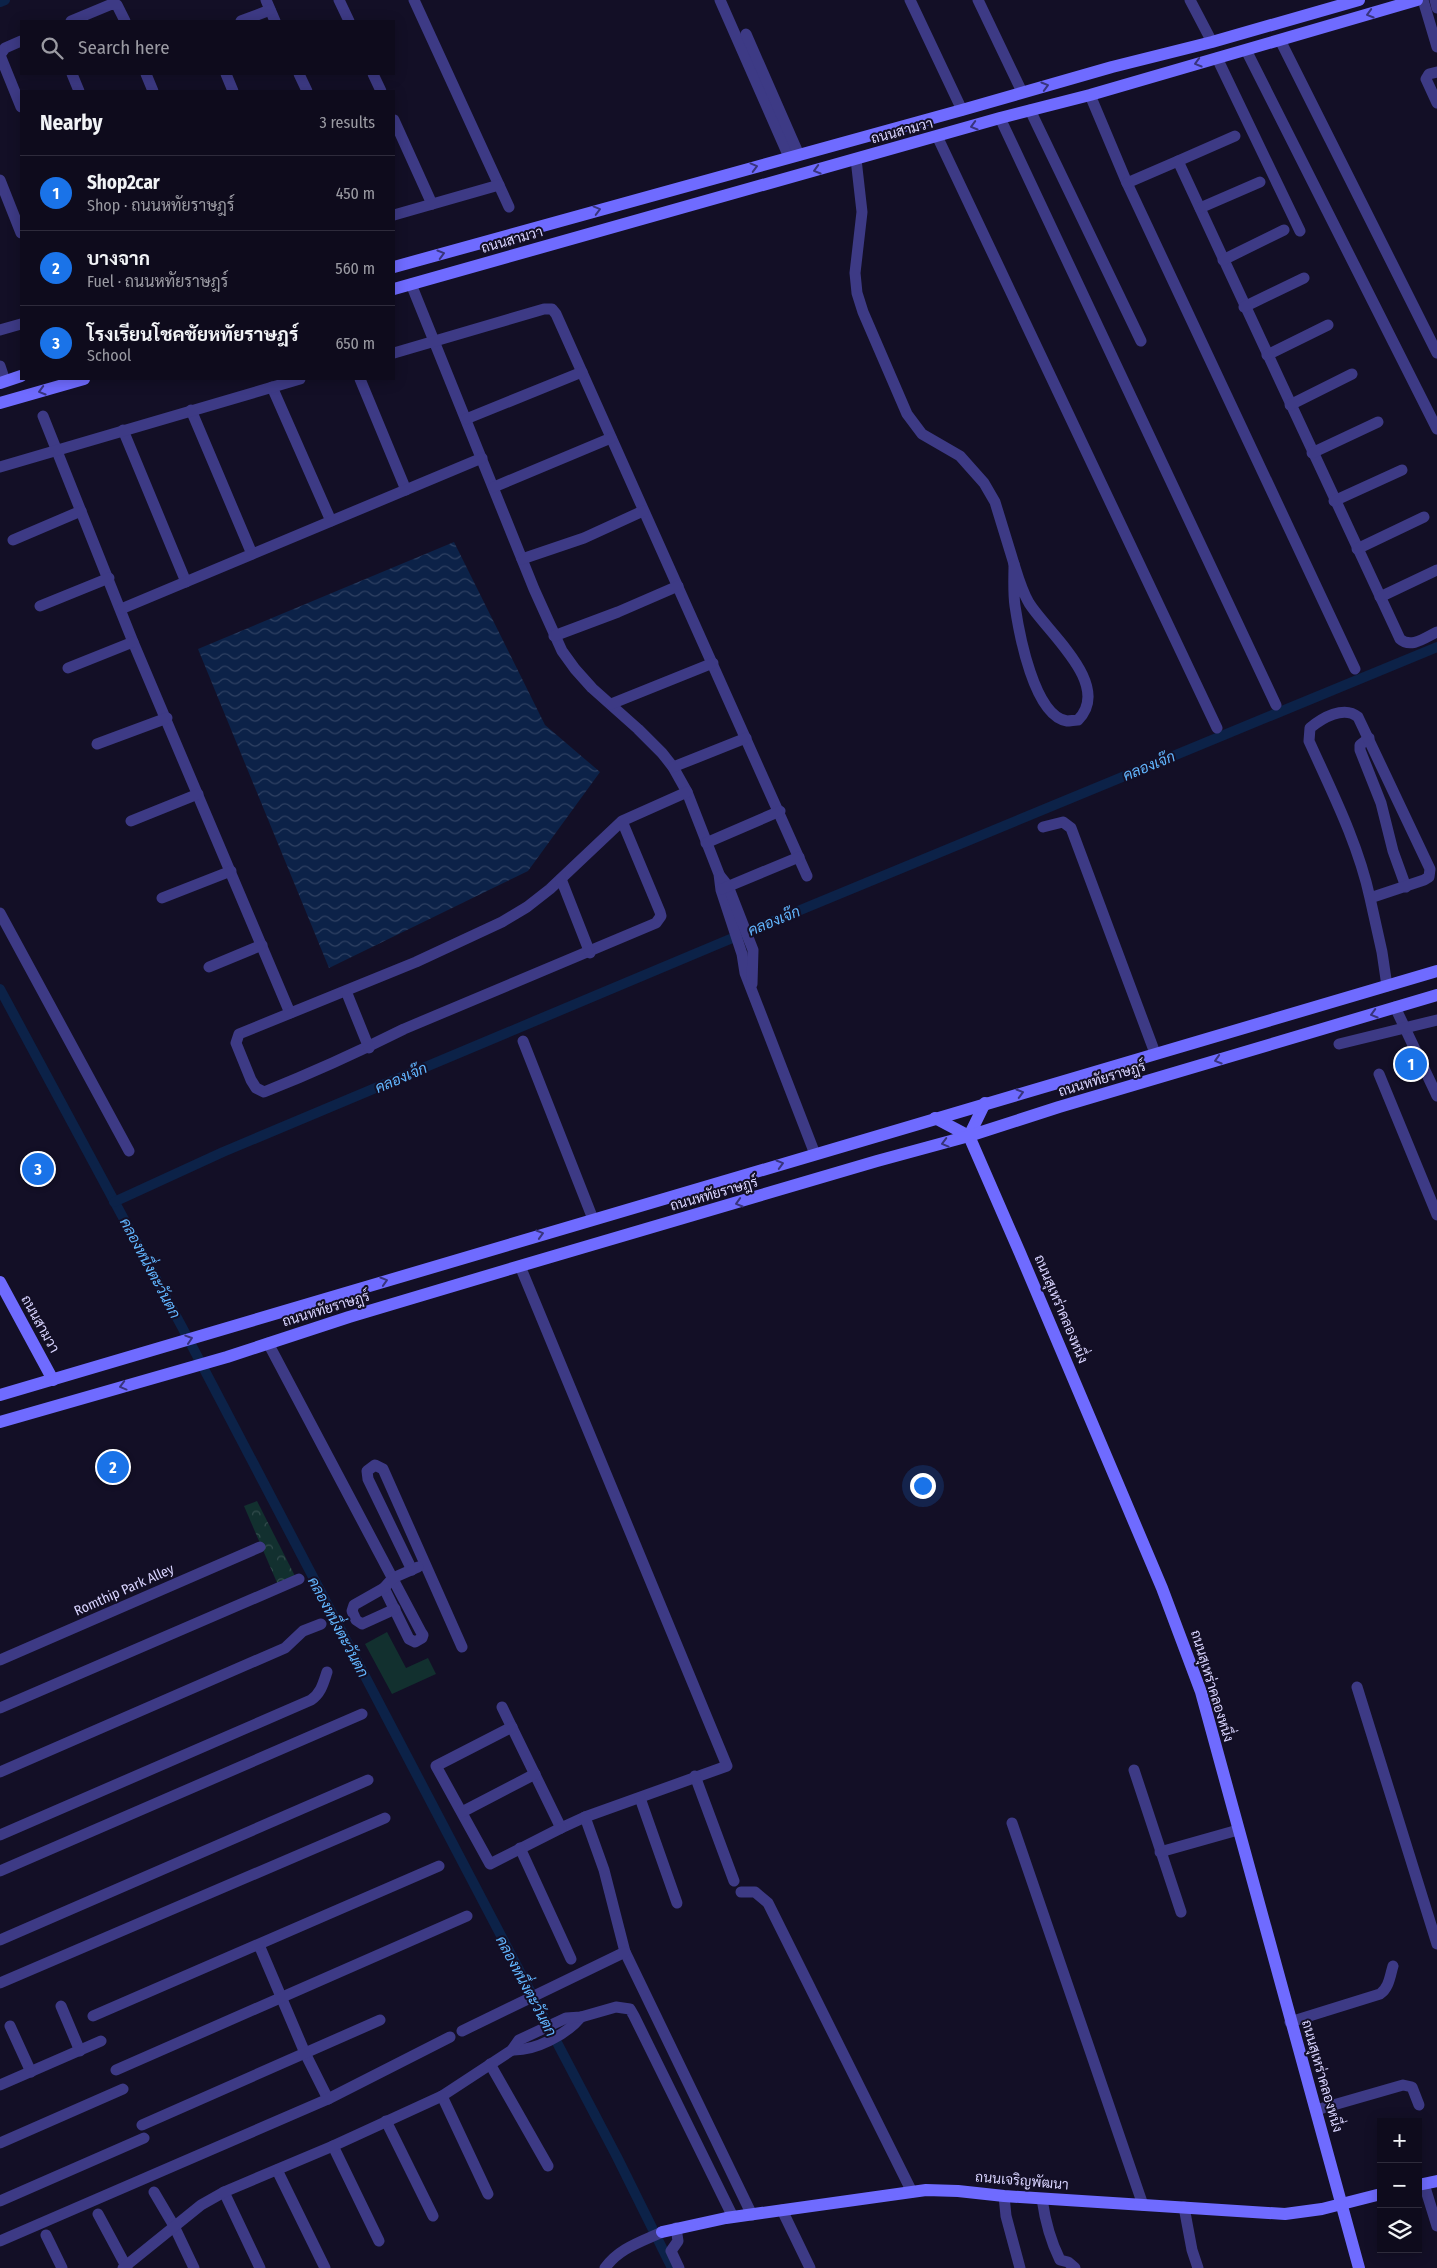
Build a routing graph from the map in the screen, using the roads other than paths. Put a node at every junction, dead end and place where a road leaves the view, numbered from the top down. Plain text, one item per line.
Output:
1 (339, 0) edge
2 (414, 0) edge
3 (720, 0) edge
4 (910, 0) edge
5 (978, 0) edge
6 (1190, 0) edge
7 (1359, 0) edge
8 (1417, 0) edge
9 (1424, 0) edge
10 (1434, 0) edge
11 (268, 5) edge
12 (1437, 8) edge
13 (73, 20) edge
14 (124, 20) edge
15 (243, 20) edge
16 (275, 20) edge
17 (349, 20) edge
18 (746, 34) dead end
19 (1280, 40) junction
20 (20, 42) edge
21 (1212, 42) junction
22 (1437, 47) edge
23 (1246, 50) junction
24 (1217, 58) junction
25 (1437, 72) edge
26 (72, 75) edge
27 (146, 75) edge
28 (226, 75) edge
29 (299, 75) edge
30 (373, 75) edge
31 (79, 90) edge
32 (153, 90) edge
33 (233, 90) edge
34 (307, 90) edge
35 (381, 90) edge
36 (1022, 92) junction
37 (1090, 95) junction
38 (1437, 103) edge
39 (20, 104) edge
40 (962, 110) junction
41 (1030, 110) junction
42 (1000, 118) junction
43 (395, 122) edge
44 (937, 136) junction
45 (1235, 136) dead end
46 (794, 156) junction
47 (856, 159) junction
48 (1178, 161) junction
49 (0, 180) edge
50 (707, 180) junction
51 (1260, 182) dead end
52 (1127, 183) junction
53 (499, 184) junction
54 (713, 200) junction
55 (432, 204) junction
56 (509, 207) dead end
57 (1200, 208) junction
58 (395, 215) edge
59 (20, 230) edge
60 (1284, 230) dead end
61 (1300, 231) dead end
62 (1223, 260) junction
63 (395, 267) edge
64 (1304, 278) dead end
65 (411, 284) junction
66 (395, 289) edge
67 (1244, 306) junction
68 (20, 324) edge
69 (1328, 325) dead end
70 (0, 330) edge
71 (434, 341) junction
72 (1141, 341) dead end
73 (395, 352) edge
74 (1437, 354) edge
75 (1267, 355) junction
76 (0, 366) edge
77 (582, 372) junction
78 (1352, 374) dead end
79 (20, 376) edge
80 (80, 380) edge
81 (296, 380) edge
82 (360, 380) edge
83 (3, 382) edge
84 (272, 387) junction
85 (0, 403) edge
86 (1290, 405) junction
87 (192, 410) junction
88 (43, 416) dead end
89 (466, 419) junction
90 (1378, 422) dead end
91 (123, 430) junction
92 (1437, 430) edge
93 (611, 438) junction
94 (57, 450) junction
95 (1312, 453) junction
96 (482, 458) junction
97 (0, 467) edge
98 (1402, 470) dead end
99 (494, 487) junction
100 (406, 490) junction
101 (1334, 501) junction
102 (81, 511) junction
103 (643, 511) junction
104 (1424, 517) dead end
105 (331, 521) junction
106 (13, 540) dead end
107 (1357, 549) junction
108 (252, 554) junction
109 (522, 559) junction
110 (1014, 564) junction
111 (1437, 570) edge
112 (108, 578) junction
113 (186, 582) junction
114 (678, 586) junction
115 (1380, 597) junction
116 (40, 606) dead end
117 (121, 609) junction
118 (1437, 632) edge
119 (554, 636) junction
120 (133, 642) junction
121 (713, 662) junction
122 (68, 668) dead end
123 (1355, 669) dead end
124 (611, 704) junction
125 (1276, 705) dead end
126 (167, 718) junction
127 (1217, 728) dead end
128 (746, 738) junction
129 (1369, 738) junction
130 (97, 744) dead end
131 (673, 766) junction
132 (688, 792) junction
133 (198, 794) junction
134 (780, 811) junction
135 (132, 821) dead end
136 (622, 821) junction
137 (1043, 828) dead end
138 (706, 843) junction
139 (799, 857) junction
140 (231, 871) junction
141 (807, 876) dead end
142 (561, 879) junction
143 (724, 888) junction
144 (1406, 888) junction
145 (162, 898) dead end
146 (1370, 898) junction
147 (0, 913) edge
148 (262, 945) junction
149 (590, 952) junction
150 (209, 966) dead end
151 (1437, 971) edge
152 (1387, 986) junction
153 (346, 991) junction
154 (1437, 994) edge
155 (1395, 1007) junction
156 (290, 1013) junction
157 (1437, 1020) edge
158 (1405, 1029) junction
159 (523, 1041) dead end
160 (1339, 1044) dead end
161 (369, 1048) junction
162 (1154, 1053) junction
163 (1379, 1074) dead end
164 (1437, 1096) edge
165 (985, 1103) junction
166 (935, 1118) junction
167 (969, 1136) junction
168 (129, 1151) dead end
169 (815, 1154) junction
170 (1432, 1191) edge
171 (1437, 1215) edge
172 (593, 1219) junction
173 (520, 1266) junction
174 (0, 1282) edge
175 (268, 1343) junction
176 (53, 1380) junction
177 (0, 1395) edge
178 (0, 1422) edge
179 (260, 1547) dead end
180 (426, 1564) junction
181 (412, 1570) junction
182 (393, 1578) junction
183 (299, 1579) dead end
184 (384, 1588) junction
185 (395, 1609) junction
186 (320, 1624) dead end
187 (462, 1647) dead end
188 (0, 1660) edge
189 (326, 1672) dead end
190 (1357, 1687) dead end
191 (502, 1707) dead end
192 (0, 1708) edge
193 (362, 1714) dead end
194 (512, 1727) junction
195 (1134, 1770) dead end
196 (0, 1772) edge
197 (535, 1774) junction
198 (695, 1776) junction
199 (368, 1780) dead end
200 (640, 1798) junction
201 (462, 1812) junction
202 (585, 1817) junction
203 (385, 1818) dead end
204 (1012, 1823) dead end
205 (561, 1828) junction
206 (1238, 1830) junction
207 (0, 1835) edge
208 (520, 1848) junction
209 (1160, 1852) junction
210 (439, 1866) dead end
211 (0, 1871) edge
212 (734, 1881) dead end
213 (741, 1892) dead end
214 (677, 1903) dead end
215 (1181, 1912) dead end
216 (467, 1916) dead end
217 (0, 1940) edge
218 (1437, 1944) edge
219 (258, 1945) junction
220 (625, 1952) junction
221 (571, 1959) dead end
222 (1393, 1966) dead end
223 (0, 1983) edge
224 (282, 1999) junction
225 (61, 2006) dead end
226 (93, 2016) dead end
227 (380, 2020) dead end
228 (1290, 2022) junction
229 (569, 2023) junction
230 (10, 2026) dead end
231 (462, 2031) dead end
232 (450, 2037) dead end
233 (102, 2041) dead end
234 (512, 2050) junction
235 (80, 2051) junction
236 (305, 2053) junction
237 (490, 2064) junction
238 (116, 2070) dead end
239 (30, 2072) junction
240 (0, 2086) edge
241 (124, 2089) dead end
242 (442, 2096) junction
243 (328, 2099) junction
244 (1419, 2105) dead end
245 (1316, 2110) junction
246 (386, 2121) junction
247 (142, 2125) dead end
248 (144, 2138) dead end
249 (0, 2143) edge
250 (333, 2146) junction
251 (548, 2166) dead end
252 (277, 2170) junction
253 (1437, 2181) edge
254 (1422, 2184) edge
255 (1422, 2187) edge
256 (154, 2192) dead end
257 (224, 2192) junction
258 (912, 2192) junction
259 (488, 2194) dead end
260 (1377, 2195) edge
261 (1004, 2196) junction
262 (1042, 2198) junction
263 (0, 2201) edge
264 (1343, 2203) junction
265 (1142, 2205) junction
266 (1184, 2208) junction
267 (782, 2210) junction
268 (98, 2214) dead end
269 (752, 2214) junction
270 (433, 2216) dead end
271 (733, 2217) junction
272 (174, 2226) junction
273 (1437, 2226) edge
274 (676, 2228) junction
275 (662, 2232) joint
276 (46, 2235) dead end
277 (0, 2241) edge
278 (379, 2241) dead end
279 (1059, 2264) edge
280 (125, 2267) edge
281 (62, 2268) edge
282 (194, 2268) edge
283 (260, 2268) edge
284 (325, 2268) edge
285 (605, 2268) edge
286 (679, 2268) edge
287 (810, 2268) edge
288 (1020, 2268) edge
289 (1075, 2268) edge
290 (1198, 2268) edge
291 (1359, 2268) edge

1 - 17 street
2 - 53 street
3 - 46 street
4 - 40 street
5 - 36 street
6 - 21 street
7 - 21 main road, ถนนสามวา
8 -> 19 main road, ถนนสามวา
9 - 22 street
10 - 12 street
11 - 15 street
11 - 16 street
13 - 14 street
18 - 46 street
19 - 23 main road, ถนนสามวา
19 - 74 street
20 - 39 street
36 -> 21 main road, ถนนสามวา
23 - 24 main road, ถนนสามวา
23 - 92 street
24 -> 37 main road, ถนนสามวา
24 - 61 street
25 - 38 street
26 - 31 street
27 - 32 street
28 - 33 street
29 - 34 street
30 - 35 street
36 - 40 main road, ถนนสามวา
37 - 41 main road, ถนนสามวา
37 - 52 street
40 - 46 main road, ถนนสามวา
41 - 42 main road, ถนนสามวา
41 - 72 street
42 -> 44 main road, ถนนสามวา
42 - 125 street
43 - 55 street
44 - 47 main road, ถนนสามวา
44 - 127 street
45 - 48 street
50 -> 46 main road, ถนนสามวา
47 -> 54 main road, ถนนสามวา
47 - 110 street
48 - 52 street
48 - 57 street
49 - 59 street
50 - 54 main road
63 -> 50 main road, ถนนสามวา
51 - 57 street
52 - 123 street
53 - 55 street
53 - 56 street
54 - 65 main road, ถนนสามวา
55 - 58 street
57 - 62 street
60 - 62 street
62 - 67 street
64 - 67 street
65 - 66 main road, ถนนสามวา
65 - 71 street
67 - 75 street
68 - 70 street
69 - 75 street
71 - 73 street
71 - 77 street
71 - 89 street
75 - 86 street
76 - 83 street
77 - 89 street
77 - 93 street
78 - 86 street
79 - 83 main road
80 -> 85 main road
81 - 84 street
82 - 100 street
84 - 87 street
84 - 105 street
86 - 95 street
87 - 91 street
87 - 108 street
88 - 94 street
89 - 96 street
90 - 95 street
91 - 94 street
91 - 113 street
93 - 99 street
93 - 103 street
94 - 97 street
94 - 102 street
95 - 101 street
96 - 99 street
96 - 100 street
98 - 101 street
99 - 109 street
100 - 105 street
101 - 107 street
102 - 106 street
102 - 112 street
103 - 109 street
103 - 114 street
104 - 107 street
105 - 108 street
107 - 115 street
108 - 113 street
109 - 119 street
110 - 110 street
111 - 115 street
112 - 116 street
112 - 117 street
113 - 117 street
114 - 119 street
114 - 121 street
115 - 118 street
117 - 120 street
119 - 124 street
120 - 122 street
120 - 126 street
121 - 124 street
121 - 128 street
124 - 131 street
126 - 130 street
126 - 133 street
128 - 131 street
128 - 134 street
129 - 144 street
129 - 144 street
129 - 146 street
131 - 132 street
132 - 136 street
132 - 138 street
133 - 135 street
133 - 140 street
134 - 138 street
134 - 139 street
136 - 142 street
136 - 149 street
137 - 162 street
138 - 143 street
139 - 141 street
139 - 143 street
140 - 145 street
140 - 148 street
142 - 149 street
142 - 153 street
143 - 169 street
144 - 146 street
146 - 152 street
147 - 168 street
148 - 150 street
148 - 156 street
149 - 161 street
151 - 152 main road, ถนนหทัยราษฎร์
152 - 162 main road, ถนนหทัยราษฎร์
153 - 156 street
153 - 161 street
154 - 155 main road, ถนนหทัยราษฎร์
155 - 158 street
155 -> 167 main road, ถนนหทัยราษฎร์
156 - 161 street
157 - 158 street
158 - 160 street
158 - 164 street
159 - 172 street
165 -> 162 main road, ถนนหทัยราษฎร์
163 - 170 street
165 - 166 main road, ถนนหทัยราษฎร์
165 - 167 main road
166 - 167 main road
166 - 169 main road, ถนนหทัยราษฎร์
167 -> 173 main road, ถนนหทัยราษฎร์
167 - 206 main road, ถนนสุเหร่าคลองหนึ่ง
172 -> 169 main road, ถนนหทัยราษฎร์
170 - 171 street
176 -> 172 main road, ถนนหทัยราษฎร์
173 - 175 main road, ถนนหทัยราษฎร์
173 - 198 street
174 - 176 main road, ถนนสามวา
175 -> 178 main road, ถนนหทัยราษฎร์
175 - 182 street
176 - 177 main road, ถนนหทัยราษฎร์
179 - 188 street, Romthip Park Alley
180 - 181 street
180 - 181 street
180 - 187 street
181 - 182 street
182 - 184 street
182 - 185 street
183 - 192 street
184 - 185 street
184 - 185 street
186 - 196 street
189 - 207 street
190 - 218 street
191 - 194 street
193 - 211 street
194 - 197 street
194 - 201 street
195 - 209 street
197 - 201 street
197 - 205 street
198 - 200 street
198 - 212 street
199 - 217 street
200 - 202 street
200 - 214 street
201 - 208 street
202 - 205 street
202 - 220 street
203 - 223 street
204 - 265 street
205 - 208 street
206 - 209 street
206 - 228 main road, ถนนสุเหร่าคลองหนึ่ง
208 - 221 street
209 - 215 street
210 - 219 street
213 - 258 street
216 - 224 street
219 - 224 street
219 - 226 street
220 - 231 street
220 - 269 street
222 - 228 street
224 - 236 street
224 - 238 street
225 - 235 street
227 - 236 street
228 - 245 main road, ถนนสุเหร่าคลองหนึ่ง
229 - 234 street
229 - 234 street
229 - 271 street
230 - 239 street
232 - 243 street
233 - 235 street
234 - 237 street
235 - 239 street
236 - 243 street
236 - 247 street
237 - 242 street
237 - 251 street
239 - 240 street
241 - 249 street
242 - 246 street
242 - 259 street
243 - 277 street
244 - 245 street
245 - 264 main road, ถนนสุเหร่าคลองหนึ่ง
246 - 250 street
246 - 270 street
248 - 263 street
250 - 252 street
250 - 278 street
252 - 257 street
252 - 284 street
253 - 254 main road
255 - 273 street
256 - 272 street
257 - 272 street
257 - 283 street
258 - 261 main road, ถนนเจริญพัฒนา
258 - 267 main road, ถนนเจริญพัฒนา
260 - 264 main road, ถนนเจริญพัฒนา
261 - 262 main road, ถนนเจริญพัฒนา
261 - 288 street
262 - 265 main road, ถนนเจริญพัฒนา
262 - 279 street
264 - 266 main road, ถนนเจริญพัฒนา
264 - 291 main road, ถนนสุเหร่าคลองหนึ่ง
265 - 266 main road, ถนนเจริญพัฒนา
266 - 290 street
267 - 269 main road, ถนนเจริญพัฒนา
267 - 287 street
268 - 280 street
269 - 271 main road, ถนนเจริญพัฒนา
271 - 274 main road, ถนนเจริญพัฒนา
272 - 280 street
272 - 282 street
274 - 275 main road, ถนนเจริญพัฒนา
274 - 286 street
275 - 285 street
276 - 281 street
279 - 289 street

